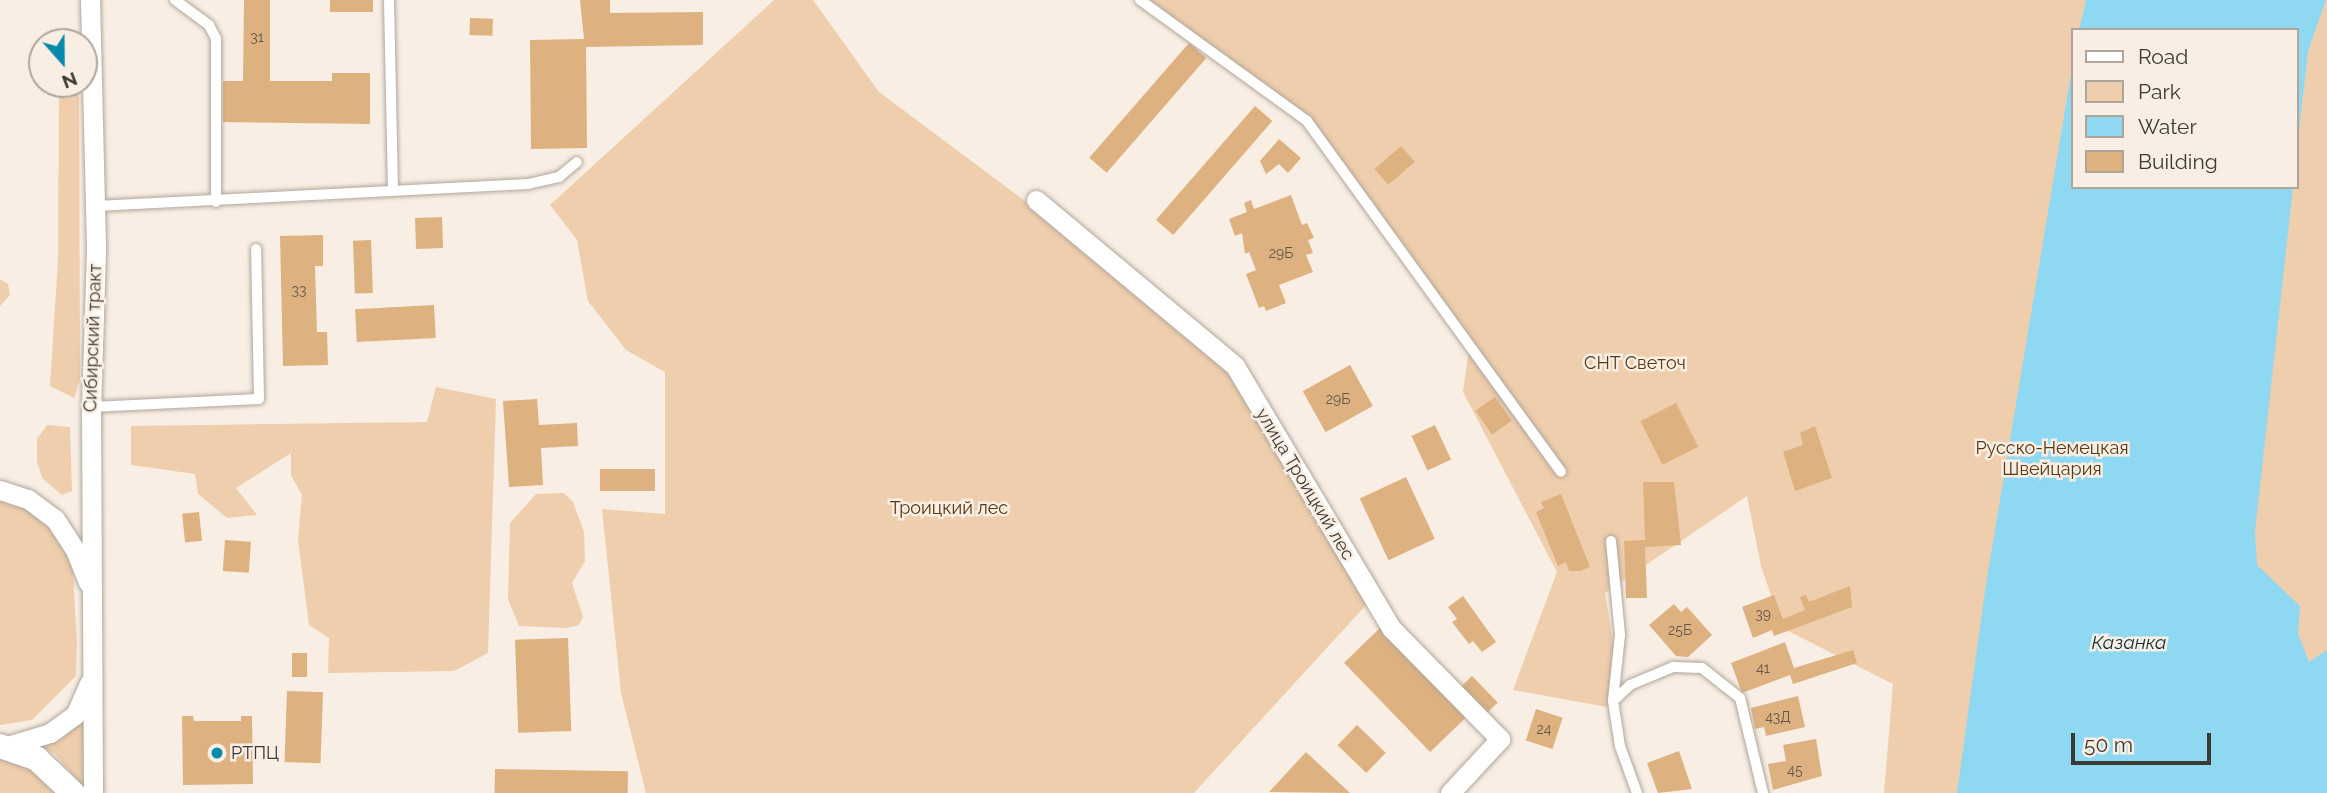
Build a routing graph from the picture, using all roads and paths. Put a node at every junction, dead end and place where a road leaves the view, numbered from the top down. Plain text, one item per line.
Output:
1 (90, 0) edge
2 (175, 0) edge
3 (389, 0) edge
4 (1140, 0) edge
5 (577, 162) dead end
6 (393, 190) junction
7 (1037, 200) dead end
8 (215, 202) junction
9 (96, 205) junction
10 (256, 249) dead end
11 (91, 407) junction
12 (1561, 472) dead end
13 (0, 490) edge
14 (1611, 541) dead end
15 (92, 593) junction
16 (92, 676) junction
17 (1613, 701) junction
18 (4, 746) edge
19 (73, 793) edge
20 (93, 793) edge
21 (1450, 793) edge
22 (1637, 793) edge
23 (1763, 793) edge

1 - 9 street, Сибирский тракт
2 - 8 lane
3 - 6 lane
4 - 12 lane
5 - 6 lane
6 - 8 lane
7 - 21 street, улица Троицкий лес
8 - 9 lane
9 - 11 street, Сибирский тракт
10 - 11 lane
11 - 15 street, Сибирский тракт
13 - 15 street
14 - 17 lane
15 - 16 street, Сибирский тракт
16 - 18 street, Сибирский тракт
16 - 20 street, Сибирский тракт
17 - 22 lane
17 - 23 lane
18 - 19 street, Сибирский тракт

